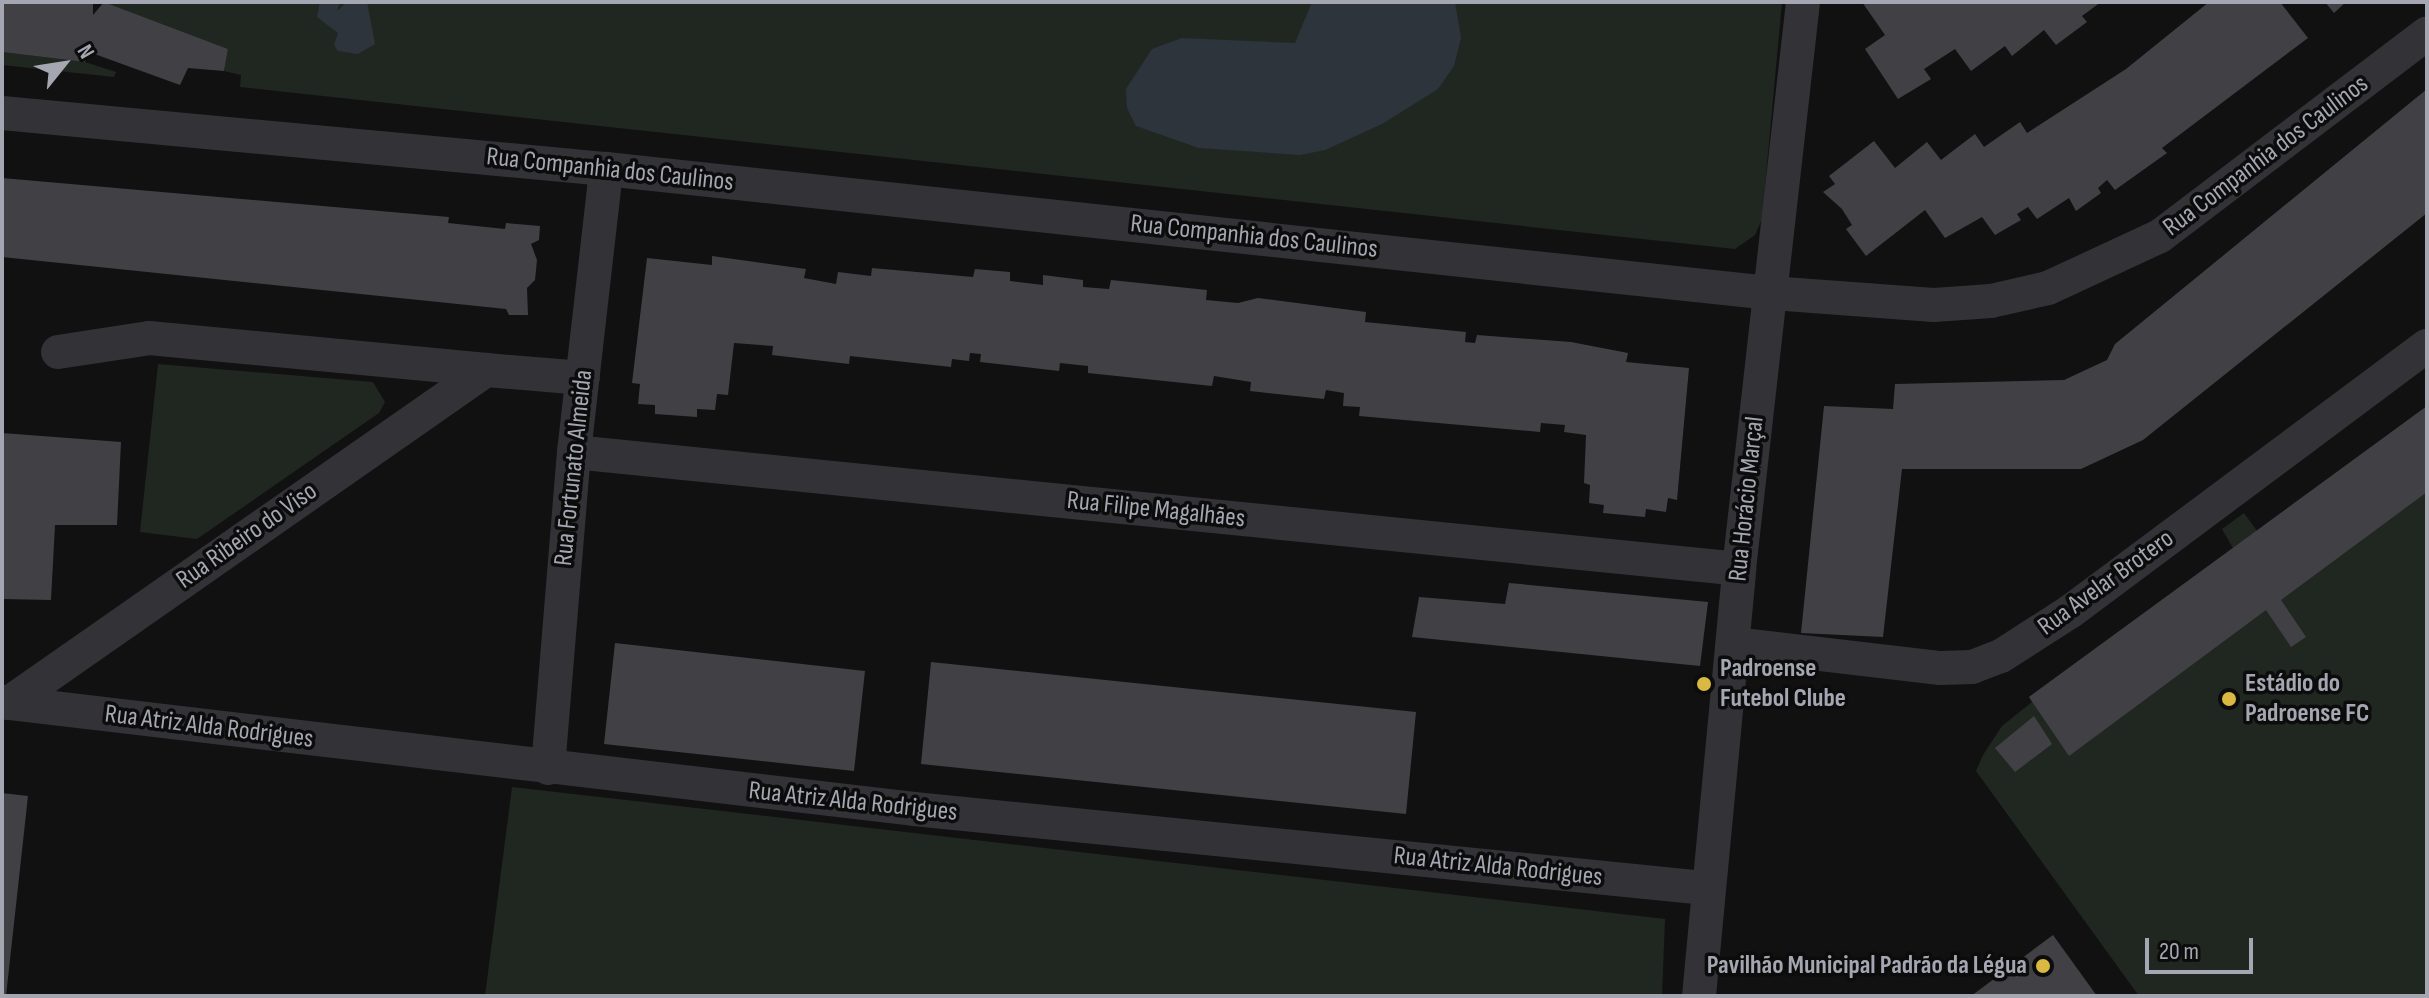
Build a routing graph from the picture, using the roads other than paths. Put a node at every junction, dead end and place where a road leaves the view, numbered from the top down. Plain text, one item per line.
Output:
1 (1803, 2) edge
2 (2427, 33) edge
3 (2, 113) edge
4 (606, 169) junction
5 (1771, 293) junction
6 (2427, 346) edge
7 (58, 352) dead end
8 (486, 370) junction
9 (583, 378) junction
10 (574, 452) junction
11 (1739, 569) junction
12 (1733, 644) junction
13 (5, 702) edge
14 (548, 768) junction
15 (1706, 888) junction
16 (1699, 996) edge

1 - 5 street, Rua Horácio Marçal
2 - 5 street, Rua Companhia dos Caulinos
3 - 4 street, Rua Companhia dos Caulinos
4 - 5 street, Rua Companhia dos Caulinos
4 - 9 street, Rua Fortunato Almeida
5 - 11 street, Rua Horácio Marçal
6 - 12 street, Rua Avelar Brotero
7 - 8 street
8 - 9 street
8 - 13 street, Rua Ribeiro do Viso
9 - 10 street, Rua Fortunato Almeida
10 - 11 street, Rua Filipe Magalhães
10 - 14 street, Rua Fortunato Almeida
11 - 12 street, Rua Horácio Marçal
12 - 15 street, Rua Horácio Marçal
13 - 14 street, Rua Atriz Alda Rodrigues
14 - 15 street, Rua Atriz Alda Rodrigues
15 - 16 street, Rua Horácio Marçal

